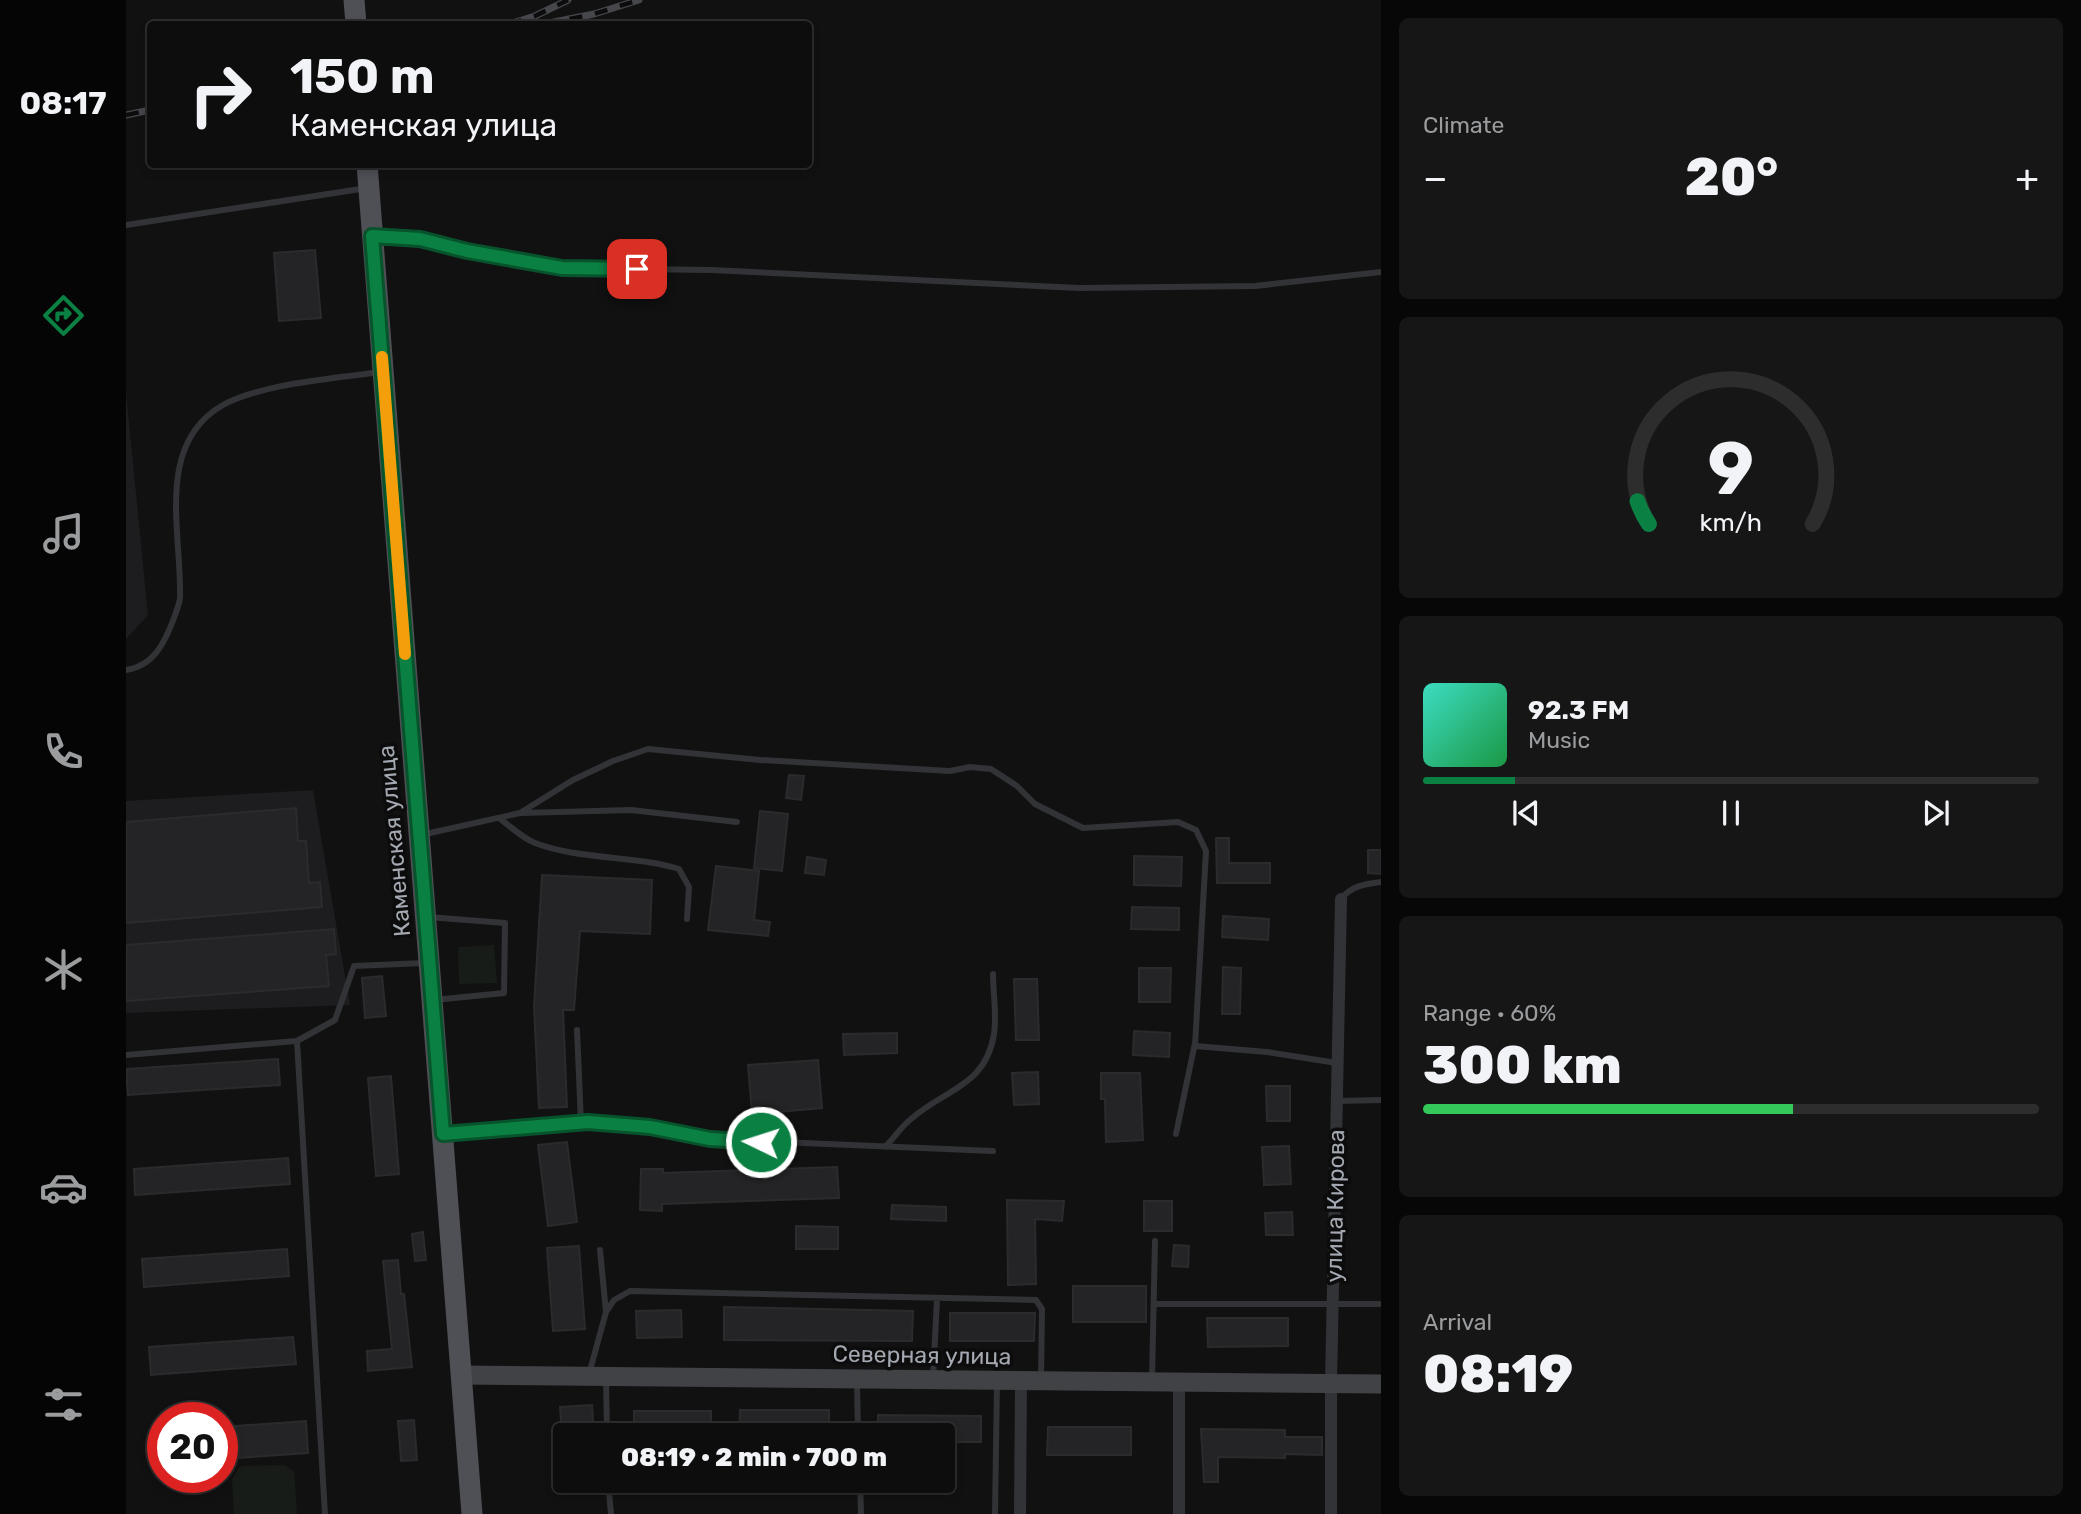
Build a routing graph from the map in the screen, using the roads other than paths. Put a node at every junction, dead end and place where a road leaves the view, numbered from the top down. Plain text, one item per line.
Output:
1 (354, 0) edge
2 (356, 21) edge
3 (367, 168) edge
4 (369, 188) junction
5 (126, 225) edge
6 (372, 236) junction
7 (1381, 272) edge
8 (383, 372) junction
9 (126, 670) edge
10 (520, 813) junction
11 (499, 818) junction
12 (737, 822) dead end
13 (419, 835) junction
14 (1381, 883) edge
15 (1341, 899) joint
16 (426, 917) junction
17 (687, 919) dead end
18 (430, 963) junction
19 (993, 974) dead end
20 (433, 1001) junction
21 (577, 1030) dead end
22 (297, 1041) junction
23 (1196, 1041) junction
24 (126, 1055) edge
25 (1339, 1063) junction
26 (1381, 1100) edge
27 (1337, 1101) junction
28 (581, 1123) junction
29 (443, 1134) junction
30 (1176, 1134) dead end
31 (885, 1147) junction
32 (993, 1151) dead end
33 (1155, 1241) dead end
34 (600, 1251) dead end
35 (937, 1298) junction
36 (1154, 1304) junction
37 (1333, 1304) junction
38 (1381, 1304) edge
39 (606, 1312) junction
40 (462, 1375) junction
41 (597, 1376) junction
42 (856, 1379) junction
43 (933, 1380) junction
44 (997, 1380) junction
45 (1021, 1381) junction
46 (1041, 1381) junction
47 (1152, 1382) junction
48 (1179, 1382) junction
49 (1331, 1384) junction
50 (1381, 1384) edge
51 (605, 1423) edge
52 (858, 1423) edge
53 (609, 1493) edge
54 (860, 1493) edge
55 (325, 1514) edge
56 (472, 1514) edge
57 (611, 1514) edge
58 (861, 1514) edge
59 (995, 1514) edge
60 (1020, 1514) edge
61 (1179, 1514) edge
62 (1331, 1514) edge

1 - 2 main road
3 - 4 main road, Каменская улица
4 - 5 lane
4 - 6 main road, Каменская улица
6 - 7 lane
6 - 8 main road, Каменская улица
8 - 9 lane
8 - 13 main road, Каменская улица
10 - 11 lane
10 - 12 lane
10 - 23 lane
11 - 13 lane
11 - 17 lane
13 - 16 main road, Каменская улица
14 - 15 lane
15 - 25 street, улица Кирова
16 - 18 main road, Каменская улица
16 - 20 lane
18 - 20 main road, Каменская улица
18 - 22 lane
19 - 31 lane
20 - 29 main road, Каменская улица
21 - 28 lane
22 - 24 lane
22 - 55 lane
23 - 25 lane
23 - 30 lane
25 - 27 street, улица Кирова
26 - 27 lane
27 - 37 street, улица Кирова
28 - 29 lane
28 - 31 lane
29 - 40 main road, Каменская улица
31 - 32 lane
33 - 36 lane
34 - 39 lane
35 - 39 lane
35 - 43 lane
35 - 46 lane
36 - 37 lane
36 - 47 lane
37 - 38 lane
37 - 49 street, улица Кирова
39 - 41 lane
40 - 41 street, Северная улица
40 - 56 main road, Каменская улица
41 - 42 street, Северная улица
41 - 51 lane
42 - 43 street, Северная улица
42 - 52 lane
43 - 44 street, Северная улица
44 - 45 street, Северная улица
44 - 59 lane
45 - 46 street, Северная улица
45 - 60 street
46 - 47 street, Северная улица
47 - 48 street, Северная улица
48 - 49 street, Северная улица
48 - 61 street
49 - 50 street, Северная улица
49 - 62 street, улица Кирова
53 - 57 lane
54 - 58 lane

